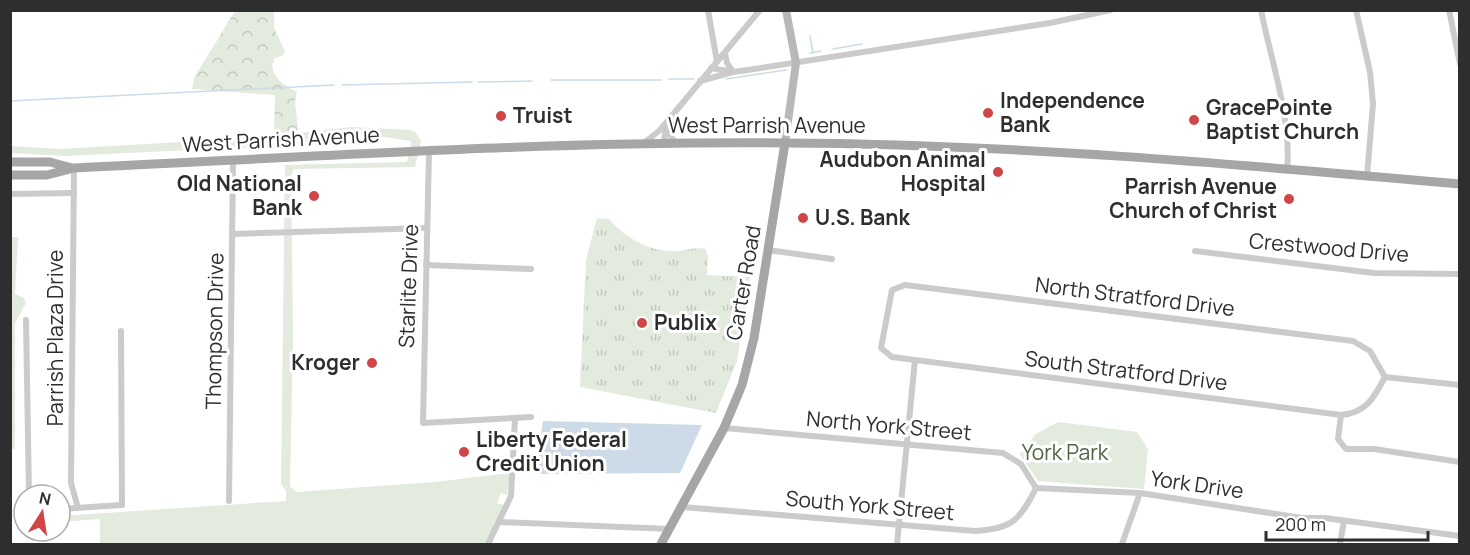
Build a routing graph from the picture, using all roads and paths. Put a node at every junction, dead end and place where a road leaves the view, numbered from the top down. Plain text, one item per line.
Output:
1 (708, 10) edge
2 (760, 10) edge
3 (786, 10) edge
4 (1111, 10) edge
5 (1261, 10) edge
6 (1356, 10) edge
7 (1449, 10) edge
8 (725, 53) junction
9 (717, 62) junction
10 (796, 63) junction
11 (1460, 64) edge
12 (711, 68) junction
13 (733, 72) junction
14 (700, 81) junction
15 (671, 117) junction
16 (785, 143) junction
17 (663, 144) junction
18 (677, 144) junction
19 (642, 145) junction
20 (429, 151) junction
21 (233, 161) junction
22 (10, 162) edge
23 (74, 168) junction
24 (1287, 170) junction
25 (10, 175) edge
26 (1367, 176) junction
27 (1459, 181) edge
28 (74, 193) junction
29 (10, 194) edge
30 (427, 228) junction
31 (232, 234) junction
32 (768, 250) junction
33 (1195, 251) dead end
34 (832, 259) dead end
35 (426, 265) junction
36 (531, 269) dead end
37 (1460, 274) edge
38 (885, 316) joint
39 (26, 320) dead end
40 (121, 331) dead end
41 (915, 360) junction
42 (1385, 377) junction
43 (1460, 385) edge
44 (1341, 415) junction
45 (531, 417) dead end
46 (515, 418) junction
47 (724, 428) junction
48 (906, 444) junction
49 (1460, 462) edge
50 (29, 483) edge
51 (1036, 488) junction
52 (1140, 493) junction
53 (229, 501) dead end
54 (682, 507) junction
55 (72, 508) edge
56 (78, 508) junction
57 (1344, 521) junction
58 (499, 522) junction
59 (899, 526) junction
60 (670, 529) junction
61 (1460, 536) edge
62 (488, 544) edge
63 (661, 544) edge
64 (897, 544) edge
65 (1122, 544) edge
66 (1340, 544) edge

1 - 9 street
2 - 8 street
3 - 10 main road, Carter Road
4 - 10 street
5 - 24 street
6 - 26 street
7 - 11 street
8 - 9 street
8 - 13 street
9 - 12 street
10 - 13 street
10 - 16 main road, Carter Road
12 - 13 street
12 - 14 street
13 - 14 street
14 - 15 street
15 - 17 street
15 - 18 street
15 - 19 street
16 - 18 main road, West Parrish Avenue
16 - 24 main road, West Parrish Avenue
16 - 32 main road, Carter Road
17 - 18 main road, West Parrish Avenue
17 - 19 main road, West Parrish Avenue
19 - 20 main road, West Parrish Avenue
20 - 21 main road, West Parrish Avenue
20 - 30 street, Starlite Drive
21 - 23 main road, West Parrish Avenue
21 - 31 street, Thompson Drive
22 - 23 main road, West Parrish Avenue
23 - 25 main road, West Parrish Avenue
23 - 28 street, Parrish Plaza Drive
24 - 26 main road, West Parrish Avenue
26 - 27 main road, West Parrish Avenue
28 - 29 street
28 - 56 street, Parrish Plaza Drive
30 - 31 street
30 - 35 street, Starlite Drive
31 - 53 street, Thompson Drive
32 - 34 street
32 - 47 main road, Carter Road
33 - 37 street, Crestwood Drive
35 - 36 street
35 - 46 street, Starlite Drive
38 - 41 street, South Stratford Drive
38 - 42 street, North Stratford Drive
39 - 50 street
40 - 56 street
41 - 44 street, South Stratford Drive
41 - 48 street
42 - 43 street
42 - 44 street, South Stratford Drive
44 - 49 street
45 - 46 street
46 - 58 street
47 - 48 street, North York Street
47 - 54 main road, Carter Road
48 - 51 street, North York Street
48 - 59 street
51 - 52 street, York Drive
51 - 59 street, South York Street
52 - 57 street, York Drive
52 - 65 street
54 - 59 street, South York Street
54 - 60 main road, Carter Road
55 - 56 street
57 - 61 street, York Drive
57 - 66 street
58 - 60 street
58 - 62 street
59 - 64 street
60 - 63 main road, Carter Road

